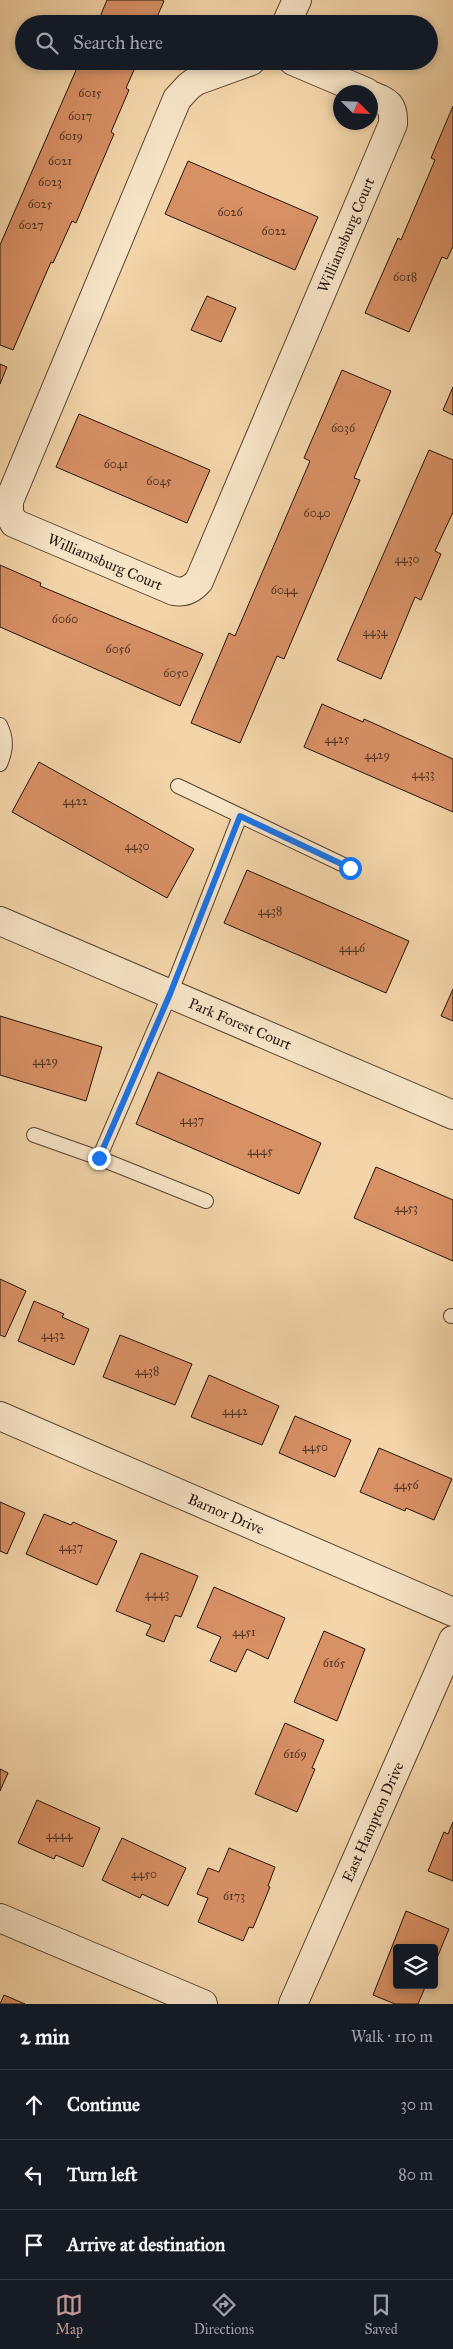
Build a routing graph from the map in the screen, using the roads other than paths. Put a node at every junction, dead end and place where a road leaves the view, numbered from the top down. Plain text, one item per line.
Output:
1 (297, 0) edge
2 (290, 15) edge
3 (226, 70) edge
4 (314, 70) edge
5 (350, 85) edge
6 (378, 99) edge
7 (0, 726) edge
8 (0, 764) edge
9 (178, 786) dead end
10 (240, 816) junction
11 (350, 868) dead end
12 (0, 921) edge
13 (170, 994) junction
14 (453, 1115) edge
15 (34, 1135) dead end
16 (99, 1158) junction
17 (206, 1201) dead end
18 (0, 1416) edge
19 (453, 1612) edge
20 (453, 1640) edge
21 (0, 1918) edge
22 (203, 2004) edge
23 (293, 2004) edge

1 - 2 street
3 - 6 street, Williamsburg Court
4 - 5 street
7 - 8 lane
9 - 10 lane
10 - 11 lane
10 - 13 lane
12 - 13 street, Park Forest Court
13 - 14 street, Park Forest Court
13 - 16 lane
15 - 16 lane
16 - 17 lane
18 - 19 street, Barnor Drive
20 - 23 street, East Hampton Drive
21 - 22 street

